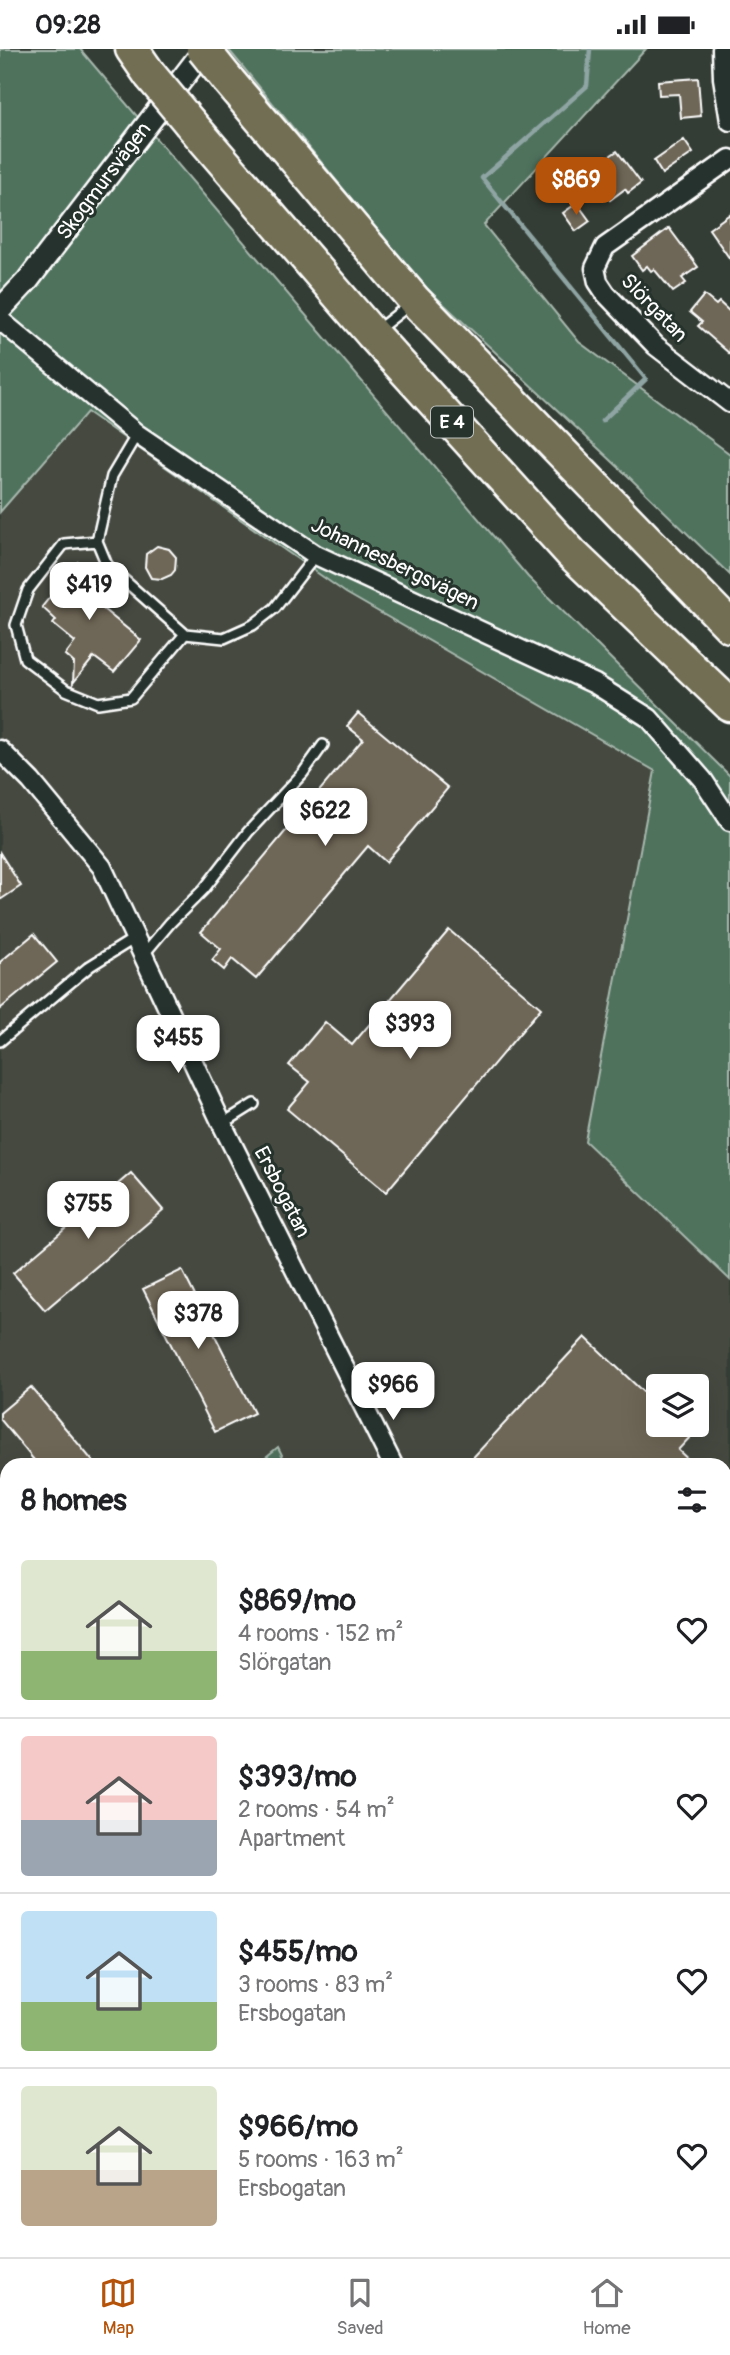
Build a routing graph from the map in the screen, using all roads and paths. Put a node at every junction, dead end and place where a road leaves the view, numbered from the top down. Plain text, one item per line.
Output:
1 (132, 49) edge
2 (204, 49) edge
3 (722, 49) edge
4 (730, 121) edge
5 (730, 159) edge
6 (415, 300) junction
7 (0, 310) edge
8 (0, 320) edge
9 (372, 334) junction
10 (730, 403) edge
11 (137, 434) junction
12 (97, 541) junction
13 (316, 555) junction
14 (730, 626) edge
15 (185, 633) junction
16 (730, 705) edge
17 (323, 745) dead end
18 (0, 750) edge
19 (730, 821) edge
20 (135, 938) junction
21 (143, 955) junction
22 (0, 1041) edge
23 (254, 1104) dead end
24 (222, 1124) junction
25 (389, 1458) edge

1 - 9 highway, E 4, bridge
2 - 6 highway, E 4, bridge
2 - 7 street, Skogmursvägen
3 - 4 street
5 - 10 street, Slörgatan
6 - 9 lane
6 - 14 highway, E 4
8 - 11 street, Johannesbergsvägen
9 - 16 highway, E 4
11 - 12 lane
11 - 13 street, Johannesbergsvägen
12 - 15 lane
12 - 15 lane
13 - 15 lane
13 - 19 street, Johannesbergsvägen
17 - 21 lane
18 - 20 street, Ersbogatan
20 - 21 street, Ersbogatan
20 - 22 lane
21 - 24 street, Ersbogatan
23 - 24 lane
24 - 25 street, Ersbogatan

